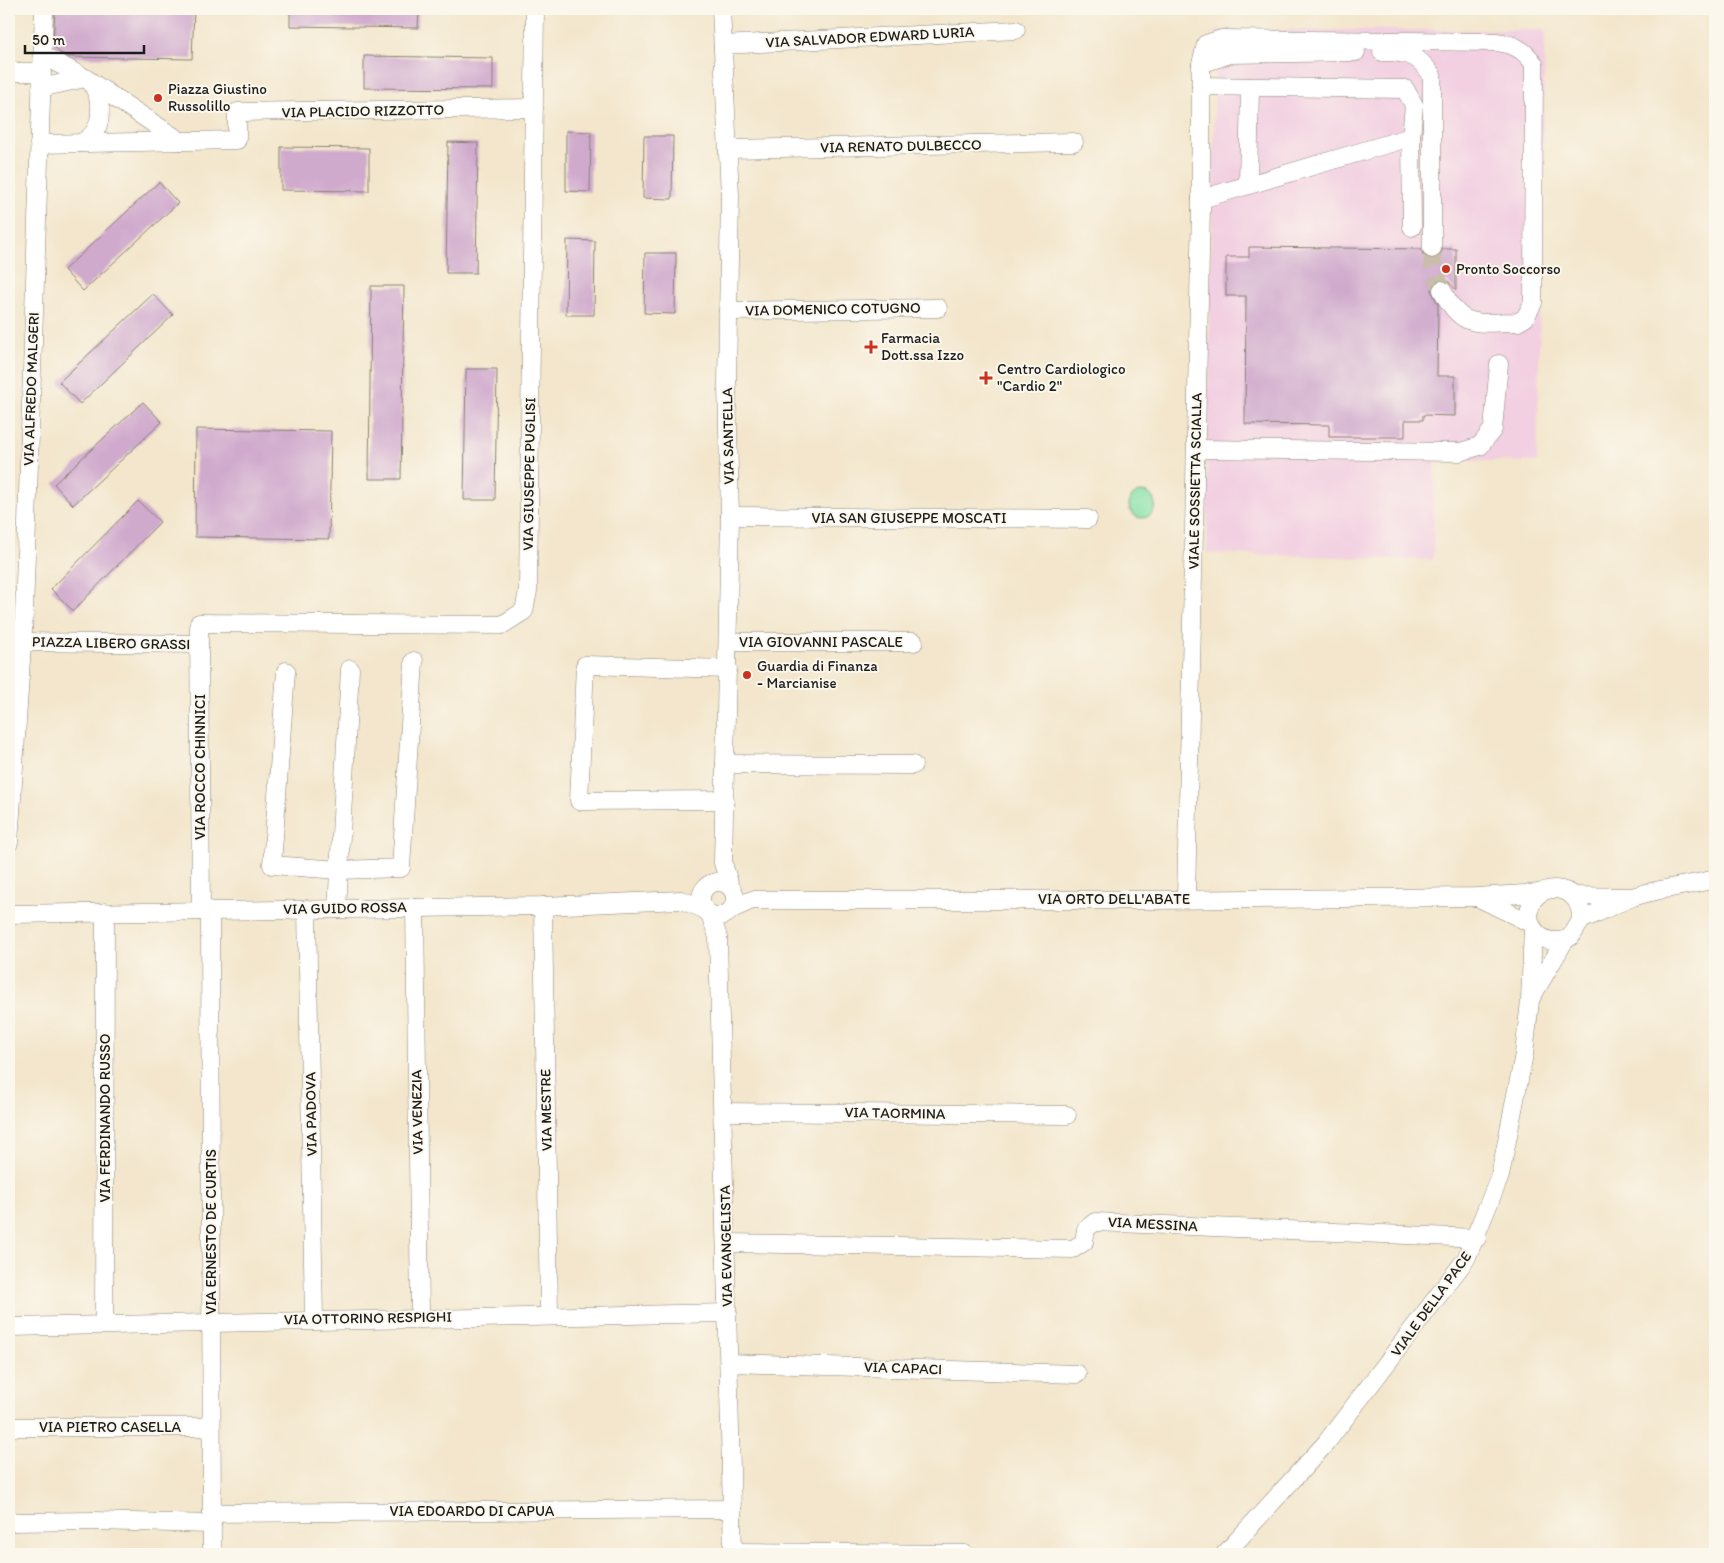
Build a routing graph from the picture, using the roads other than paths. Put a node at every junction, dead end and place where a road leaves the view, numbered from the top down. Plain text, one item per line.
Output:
1 (44, 9) edge
2 (535, 9) edge
3 (721, 9) edge
4 (1016, 30) dead end
5 (723, 45) junction
6 (1201, 64) junction
7 (9, 72) edge
8 (42, 72) junction
9 (88, 80) junction
10 (1201, 86) junction
11 (1250, 87) junction
12 (534, 108) junction
13 (1411, 137) junction
14 (180, 142) junction
15 (1074, 142) dead end
16 (81, 143) junction
17 (40, 144) junction
18 (728, 150) junction
19 (1248, 184) junction
20 (1201, 199) junction
21 (1412, 227) dead end
22 (1432, 249) tunnel mouth
23 (1442, 290) tunnel mouth
24 (938, 308) dead end
25 (728, 311) junction
26 (1499, 364) dead end
27 (1196, 449) junction
28 (730, 516) junction
29 (1088, 519) dead end
30 (199, 623) joint
31 (22, 642) junction
32 (729, 642) junction
33 (914, 642) dead end
34 (199, 644) junction
35 (414, 661) dead end
36 (350, 669) dead end
37 (728, 669) junction
38 (286, 671) dead end
39 (725, 764) junction
40 (913, 765) dead end
41 (725, 800) junction
42 (9, 843) edge
43 (723, 863) junction
44 (339, 870) junction
45 (1715, 879) edge
46 (708, 886) junction
47 (732, 889) junction
48 (1540, 894) junction
49 (1574, 896) junction
50 (1476, 897) junction
51 (1634, 897) junction
52 (1186, 899) junction
53 (681, 900) junction
54 (752, 900) junction
55 (543, 906) junction
56 (337, 908) junction
57 (415, 908) junction
58 (307, 909) junction
59 (205, 910) junction
60 (105, 912) junction
61 (718, 912) junction
62 (9, 914) edge
63 (1581, 920) junction
64 (1532, 926) junction
65 (1565, 940) junction
66 (1530, 1001) junction
67 (724, 1112) junction
68 (1067, 1115) dead end
69 (1477, 1238) junction
70 (726, 1243) junction
71 (728, 1313) junction
72 (549, 1314) junction
73 (420, 1317) junction
74 (314, 1320) junction
75 (211, 1322) junction
76 (104, 1324) junction
77 (9, 1326) edge
78 (729, 1363) junction
79 (1077, 1374) dead end
80 (9, 1427) edge
81 (212, 1427) junction
82 (732, 1510) junction
83 (212, 1519) junction
84 (9, 1522) edge
85 (733, 1553) edge
86 (212, 1554) edge
87 (965, 1554) edge
88 (1226, 1554) edge

1 - 8 street, VIA ALFREDO MALGERI
2 - 12 street, VIA GIUSEPPE PUGLISI
3 - 5 street, VIA SANTELLA
4 - 5 street, VIA SALVADOR EDWARD LURIA
5 - 18 street, VIA SANTELLA
6 - 10 street, VIALE SOSSIETTA SCIALLA
6 - 22 street
6 - 23 street
7 - 8 street
8 - 9 street
8 - 9 street
8 - 17 street, VIA ALFREDO MALGERI
9 - 14 street
9 - 16 street
10 - 11 street
10 - 20 street, VIALE SOSSIETTA SCIALLA
11 - 13 street
11 - 19 street
12 - 14 street, VIA PLACIDO RIZZOTTO
12 - 30 street, VIA GIUSEPPE PUGLISI
13 - 19 street
13 - 21 street
14 - 16 street, VIA PLACIDO RIZZOTTO
15 - 18 street, VIA RENATO DULBECCO
16 - 17 street, VIA PLACIDO RIZZOTTO
17 - 31 street, VIA ALFREDO MALGERI
18 - 25 street, VIA SANTELLA
19 - 20 street
20 - 27 street, VIALE SOSSIETTA SCIALLA
24 - 25 street, VIA DOMENICO COTUGNO
25 - 28 street, VIA SANTELLA
26 - 27 street
27 - 52 street, VIALE SOSSIETTA SCIALLA
28 - 29 street, VIA SAN GIUSEPPE MOSCATI
28 - 32 street, VIA SANTELLA
30 - 34 street, VIA ROCCO CHINNICI
31 - 34 street, PIAZZA LIBERO GRASSI
31 - 42 street, VIA ALFREDO MALGERI
32 - 33 street, VIA GIOVANNI PASCALE
32 - 37 street, VIA SANTELLA
34 - 59 street, VIA ROCCO CHINNICI
35 - 44 street
36 - 44 street
37 - 39 street, VIA SANTELLA
37 - 41 street
38 - 44 street
39 - 40 street
39 - 41 street, VIA SANTELLA
41 - 43 street, VIA SANTELLA
43 - 46 street, VIA SANTELLA
43 - 47 street, VIA SANTELLA
44 - 56 street
45 - 51 street
46 - 47 street
46 - 53 street, VIA GUIDO ROSSA
46 - 61 street
47 - 54 street, VIA ORTO DELL'ABATE
47 - 61 street
48 - 49 street
48 - 50 street, VIA ORTO DELL'ABATE
48 - 64 street
49 - 51 street
49 - 63 street
50 - 52 street, VIA ORTO DELL'ABATE
50 - 64 street
51 - 63 street
52 - 54 street, VIA ORTO DELL'ABATE
53 - 55 street, VIA GUIDO ROSSA
53 - 61 street, VIA GUIDO ROSSA
54 - 61 street, VIA ORTO DELL'ABATE
55 - 57 street, VIA GUIDO ROSSA
55 - 72 street, VIA MESTRE
56 - 57 street, VIA GUIDO ROSSA
56 - 58 street, VIA GUIDO ROSSA
57 - 73 street, VIA VENEZIA
58 - 59 street, VIA GUIDO ROSSA
58 - 74 street, VIA PADOVA
59 - 60 street, VIA GUIDO ROSSA
59 - 75 street, VIA ERNESTO DE CURTIS
60 - 62 street, VIA GUIDO ROSSA
60 - 76 street, VIA FERDINANDO RUSSO
61 - 67 street, VIA EVANGELISTA
63 - 65 street
64 - 65 street
64 - 66 street, VIALE DELLA PACE
65 - 66 street, VIALE DELLA PACE
66 - 69 street, VIALE DELLA PACE
67 - 68 street, VIA TAORMINA
67 - 70 street, VIA EVANGELISTA
69 - 70 street, VIA MESSINA
69 - 88 street, VIALE DELLA PACE
70 - 71 street, VIA EVANGELISTA
71 - 72 street, VIA OTTORINO RESPIGHI
71 - 78 street, VIA EVANGELISTA
72 - 73 street, VIA OTTORINO RESPIGHI
73 - 74 street, VIA OTTORINO RESPIGHI
74 - 75 street, VIA OTTORINO RESPIGHI
75 - 76 street, VIA OTTORINO RESPIGHI
75 - 81 street, VIA ERNESTO DE CURTIS
76 - 77 street, VIA OTTORINO RESPIGHI
78 - 79 street, VIA CAPACI
78 - 82 street, VIA EVANGELISTA
80 - 81 street, VIA PIETRO CASELLA
81 - 83 street, VIA ERNESTO DE CURTIS
82 - 83 street, VIA EDOARDO DI CAPUA
82 - 85 street, VIA EVANGELISTA
83 - 84 street, VIA EDOARDO DI CAPUA
83 - 86 street, VIA ERNESTO DE CURTIS
85 - 87 street

